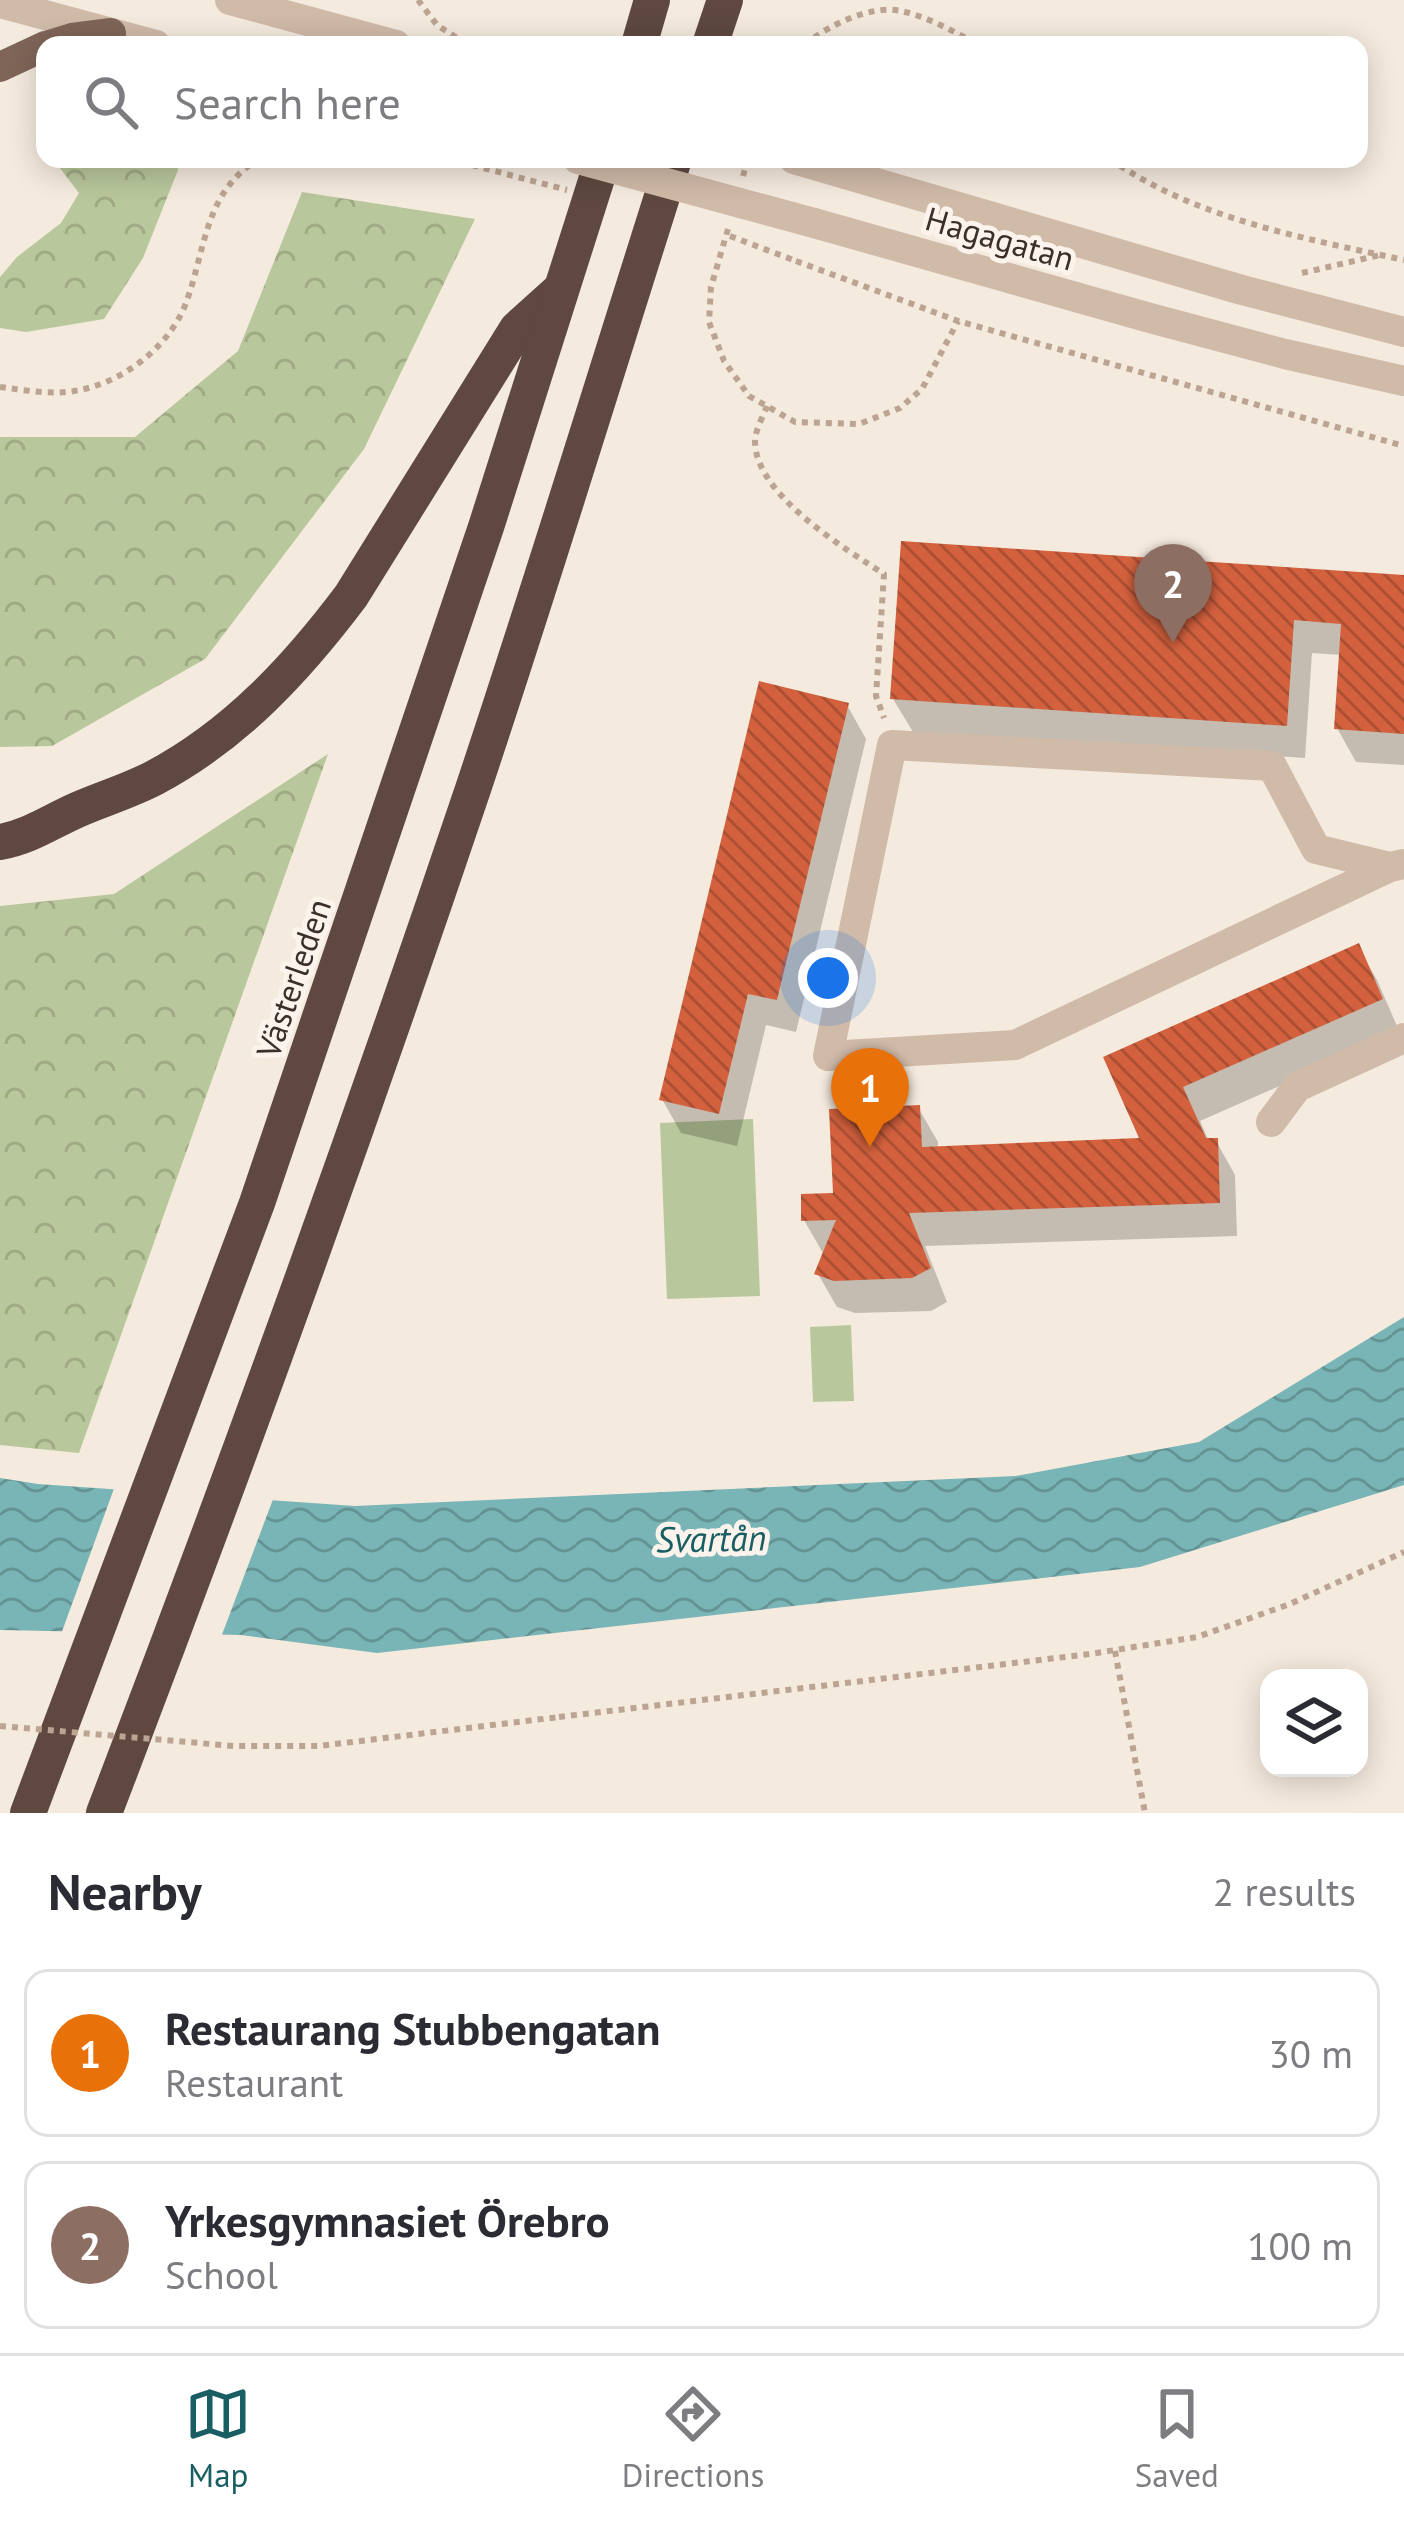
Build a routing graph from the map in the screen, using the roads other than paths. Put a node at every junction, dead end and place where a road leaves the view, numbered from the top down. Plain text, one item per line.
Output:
1 (230, 0) edge
2 (652, 0) edge
3 (725, 0) edge
4 (0, 2) edge
5 (111, 33) junction
6 (88, 36) edge
7 (122, 36) edge
8 (363, 36) edge
9 (642, 36) edge
10 (713, 36) edge
11 (36, 51) edge
12 (0, 67) edge
13 (600, 168) edge
14 (611, 168) edge
15 (671, 168) edge
16 (825, 168) edge
17 (562, 289) junction
18 (1404, 332) edge
19 (1404, 381) edge
20 (49, 824) junction
21 (0, 825) edge
22 (0, 842) edge
23 (1397, 865) edge
24 (1404, 1038) edge
25 (1271, 1122) dead end
26 (28, 1813) edge
27 (104, 1813) edge

1 - 8 street
2 - 9 highway
3 - 10 highway
4 - 5 street
5 - 6 main road
5 - 7 street
11 - 12 main road
13 - 17 highway, Västerleden
14 - 19 street, Hagagatan, bridge
15 - 27 highway
16 - 18 street, Hagagatan
17 - 20 highway
17 - 26 highway, Västerleden
20 - 21 highway
20 - 22 highway
23 - 23 street
24 - 25 street

